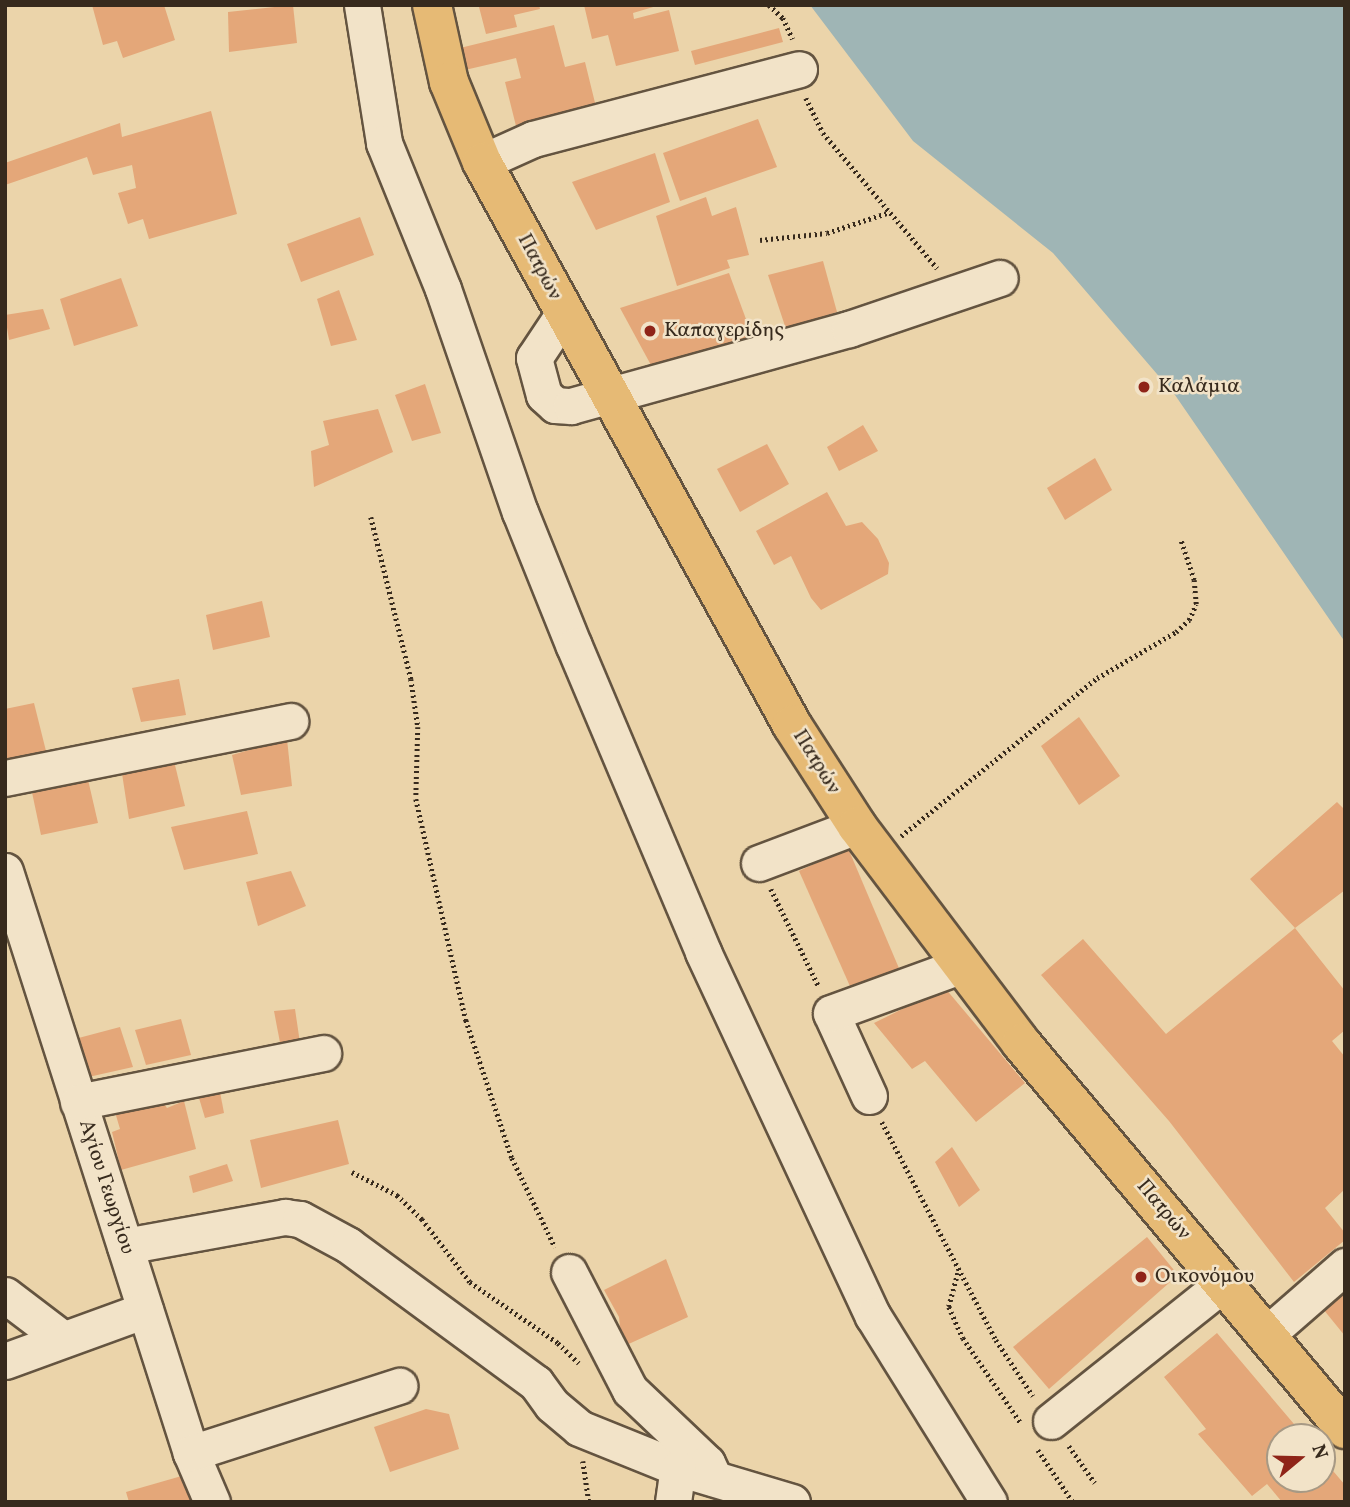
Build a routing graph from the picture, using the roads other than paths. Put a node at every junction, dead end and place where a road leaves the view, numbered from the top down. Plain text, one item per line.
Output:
1 (362, 5) edge
2 (432, 5) edge
3 (799, 69) road end
4 (482, 162) junction
5 (1000, 278) dead end
6 (564, 313) junction
7 (612, 397) junction
8 (290, 722) dead end
9 (5, 778) edge
10 (865, 839) junction
11 (759, 863) road end
12 (5, 871) edge
13 (960, 966) junction
14 (323, 1053) dead end
15 (869, 1096) road end
16 (78, 1102) junction
17 (125, 1246) junction
18 (1345, 1266) edge
19 (569, 1272) road end
20 (1224, 1283) junction
21 (5, 1295) edge
22 (145, 1310) junction
23 (1266, 1335) junction
24 (63, 1339) junction
25 (5, 1361) edge
26 (399, 1386) dead end
27 (1345, 1429) edge
28 (1036, 1431) road end
29 (191, 1454) junction
30 (714, 1478) junction
31 (676, 1485) edge
32 (212, 1502) edge
33 (792, 1502) edge
34 (989, 1502) edge

1 - 34 street
2 - 4 main road, Πατρών
3 - 4 street
4 - 6 main road, Πατρών
5 - 7 street
6 - 7 main road, Πατρών
6 - 7 street
7 - 10 main road, Πατρών
8 - 9 street
10 - 11 street
10 - 13 main road, Πατρών
12 - 16 street, Αγίου Γεωργίου
13 - 15 street
13 - 20 main road, Πατρών
14 - 16 street
16 - 17 street, Αγίου Γεωργίου
17 - 22 street, Αγίου Γεωργίου
17 - 31 street
18 - 23 street
19 - 30 street
20 - 23 main road, Πατρών
20 - 28 street
21 - 24 street
22 - 24 street
22 - 29 street, Αγίου Γεωργίου
23 - 27 main road, Πατρών
24 - 25 street
26 - 29 street
29 - 32 street, Αγίου Γεωργίου
30 - 31 street
30 - 33 street

